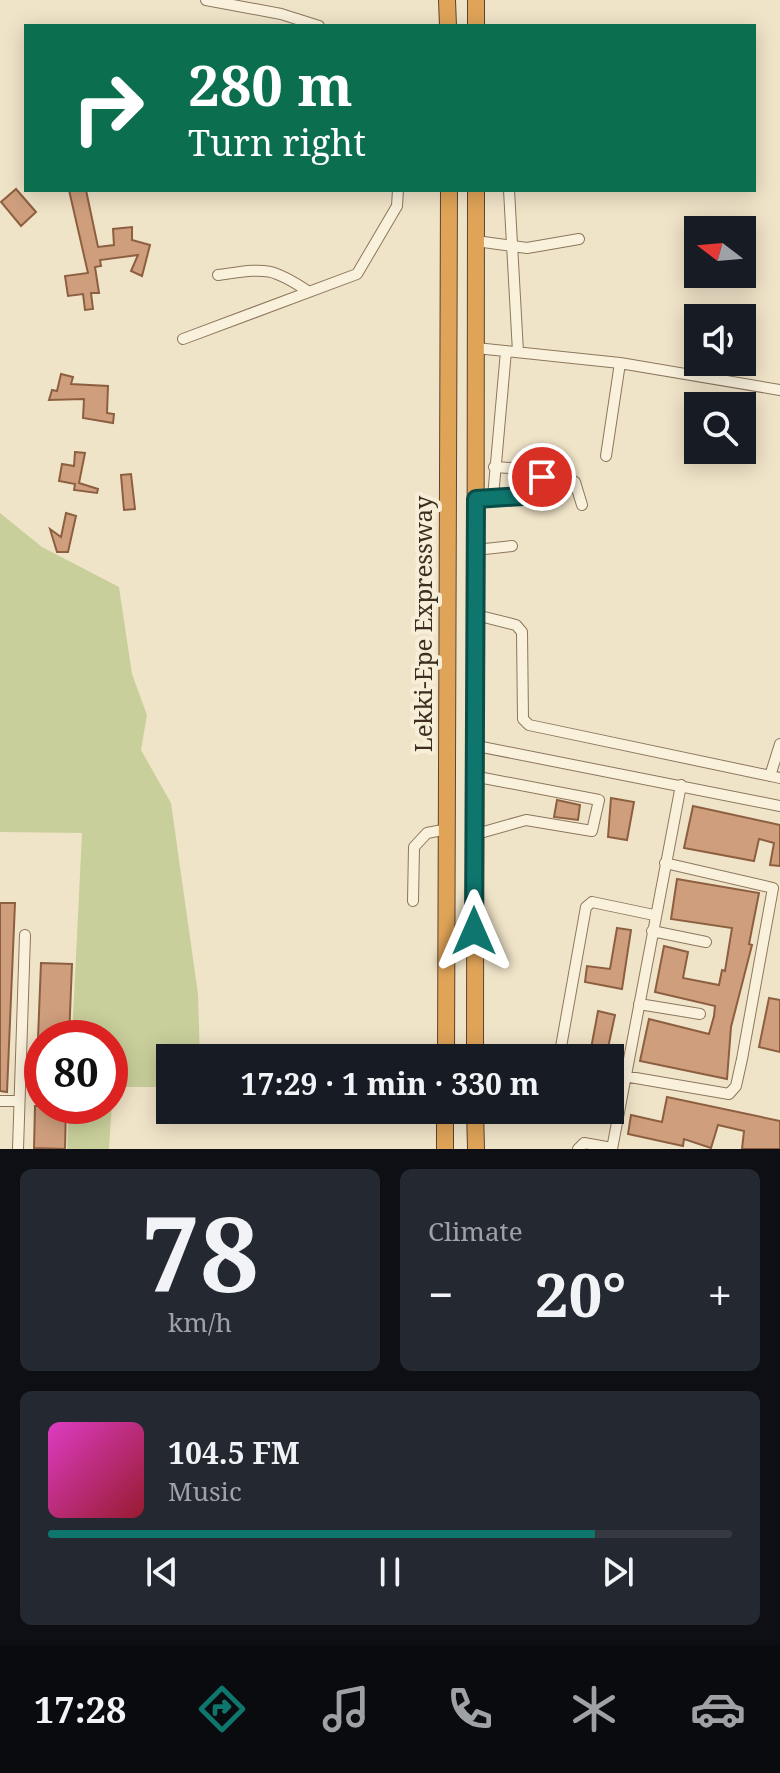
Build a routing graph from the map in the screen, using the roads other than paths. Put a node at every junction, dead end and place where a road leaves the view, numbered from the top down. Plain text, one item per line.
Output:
1 (206, 0) edge
2 (447, 0) edge
3 (476, 0) edge
4 (231, 2) edge
5 (258, 5) edge
6 (313, 24) edge
7 (448, 24) edge
8 (476, 24) edge
9 (398, 192) edge
10 (449, 192) edge
11 (476, 192) edge
12 (509, 192) edge
13 (579, 239) dead end
14 (476, 241) junction
15 (511, 247) junction
16 (218, 275) dead end
17 (309, 292) junction
18 (183, 339) dead end
19 (476, 348) junction
20 (512, 352) junction
21 (620, 363) junction
22 (780, 390) edge
23 (606, 456) dead end
24 (494, 467) junction
25 (532, 480) junction
26 (485, 498) junction
27 (582, 505) dead end
28 (512, 546) dead end
29 (476, 550) junction
30 (476, 615) junction
31 (780, 744) edge
32 (472, 745) junction
33 (473, 776) junction
34 (775, 777) edge
35 (681, 785) junction
36 (780, 806) edge
37 (448, 829) junction
38 (473, 835) junction
39 (665, 863) junction
40 (413, 901) dead end
41 (654, 915) junction
42 (652, 931) junction
43 (25, 935) dead end
44 (706, 942) dead end
45 (639, 1004) junction
46 (700, 1014) dead end
47 (446, 1044) edge
48 (475, 1044) edge
49 (562, 1044) edge
50 (624, 1076) joint
51 (0, 1101) edge
52 (19, 1101) junction
53 (445, 1124) edge
54 (475, 1124) edge
55 (616, 1124) edge
56 (612, 1148) edge
57 (18, 1149) edge
58 (445, 1149) edge
59 (476, 1149) edge
60 (578, 1149) edge

1 - 4 street
2 - 7 highway
3 - 8 highway
4 - 5 street
5 - 6 street
9 - 17 street
10 - 37 highway, Lekki-Epe Expressway
11 - 14 highway, Lekki-Epe Expressway
12 - 15 street
13 - 15 street
14 - 15 street
14 - 19 highway, Lekki-Epe Expressway
15 - 20 street
16 - 17 street
17 - 18 street
19 - 20 street
19 - 26 highway, Lekki-Epe Expressway
20 - 21 street
20 - 24 street
21 - 22 street
21 - 23 street
24 - 25 street
24 - 26 street
25 - 26 street
25 - 27 street
26 - 29 highway, Lekki-Epe Expressway
28 - 29 street
29 - 30 highway, Lekki-Epe Expressway
30 - 32 highway, Lekki-Epe Expressway
30 - 34 street
31 - 34 street
32 - 33 highway, Lekki-Epe Expressway
32 - 35 street
33 - 38 highway, Lekki-Epe Expressway
33 - 38 street
35 - 36 street
35 - 39 street
37 - 40 street
37 - 47 highway, Lekki-Epe Expressway
38 - 48 highway, Lekki-Epe Expressway
39 - 41 street
39 - 50 street
41 - 42 street
41 - 49 street
42 - 44 street
42 - 45 street
43 - 52 street
45 - 46 street
45 - 50 street
51 - 52 street
52 - 57 street
53 - 58 highway
54 - 59 highway
55 - 56 street
56 - 60 street

